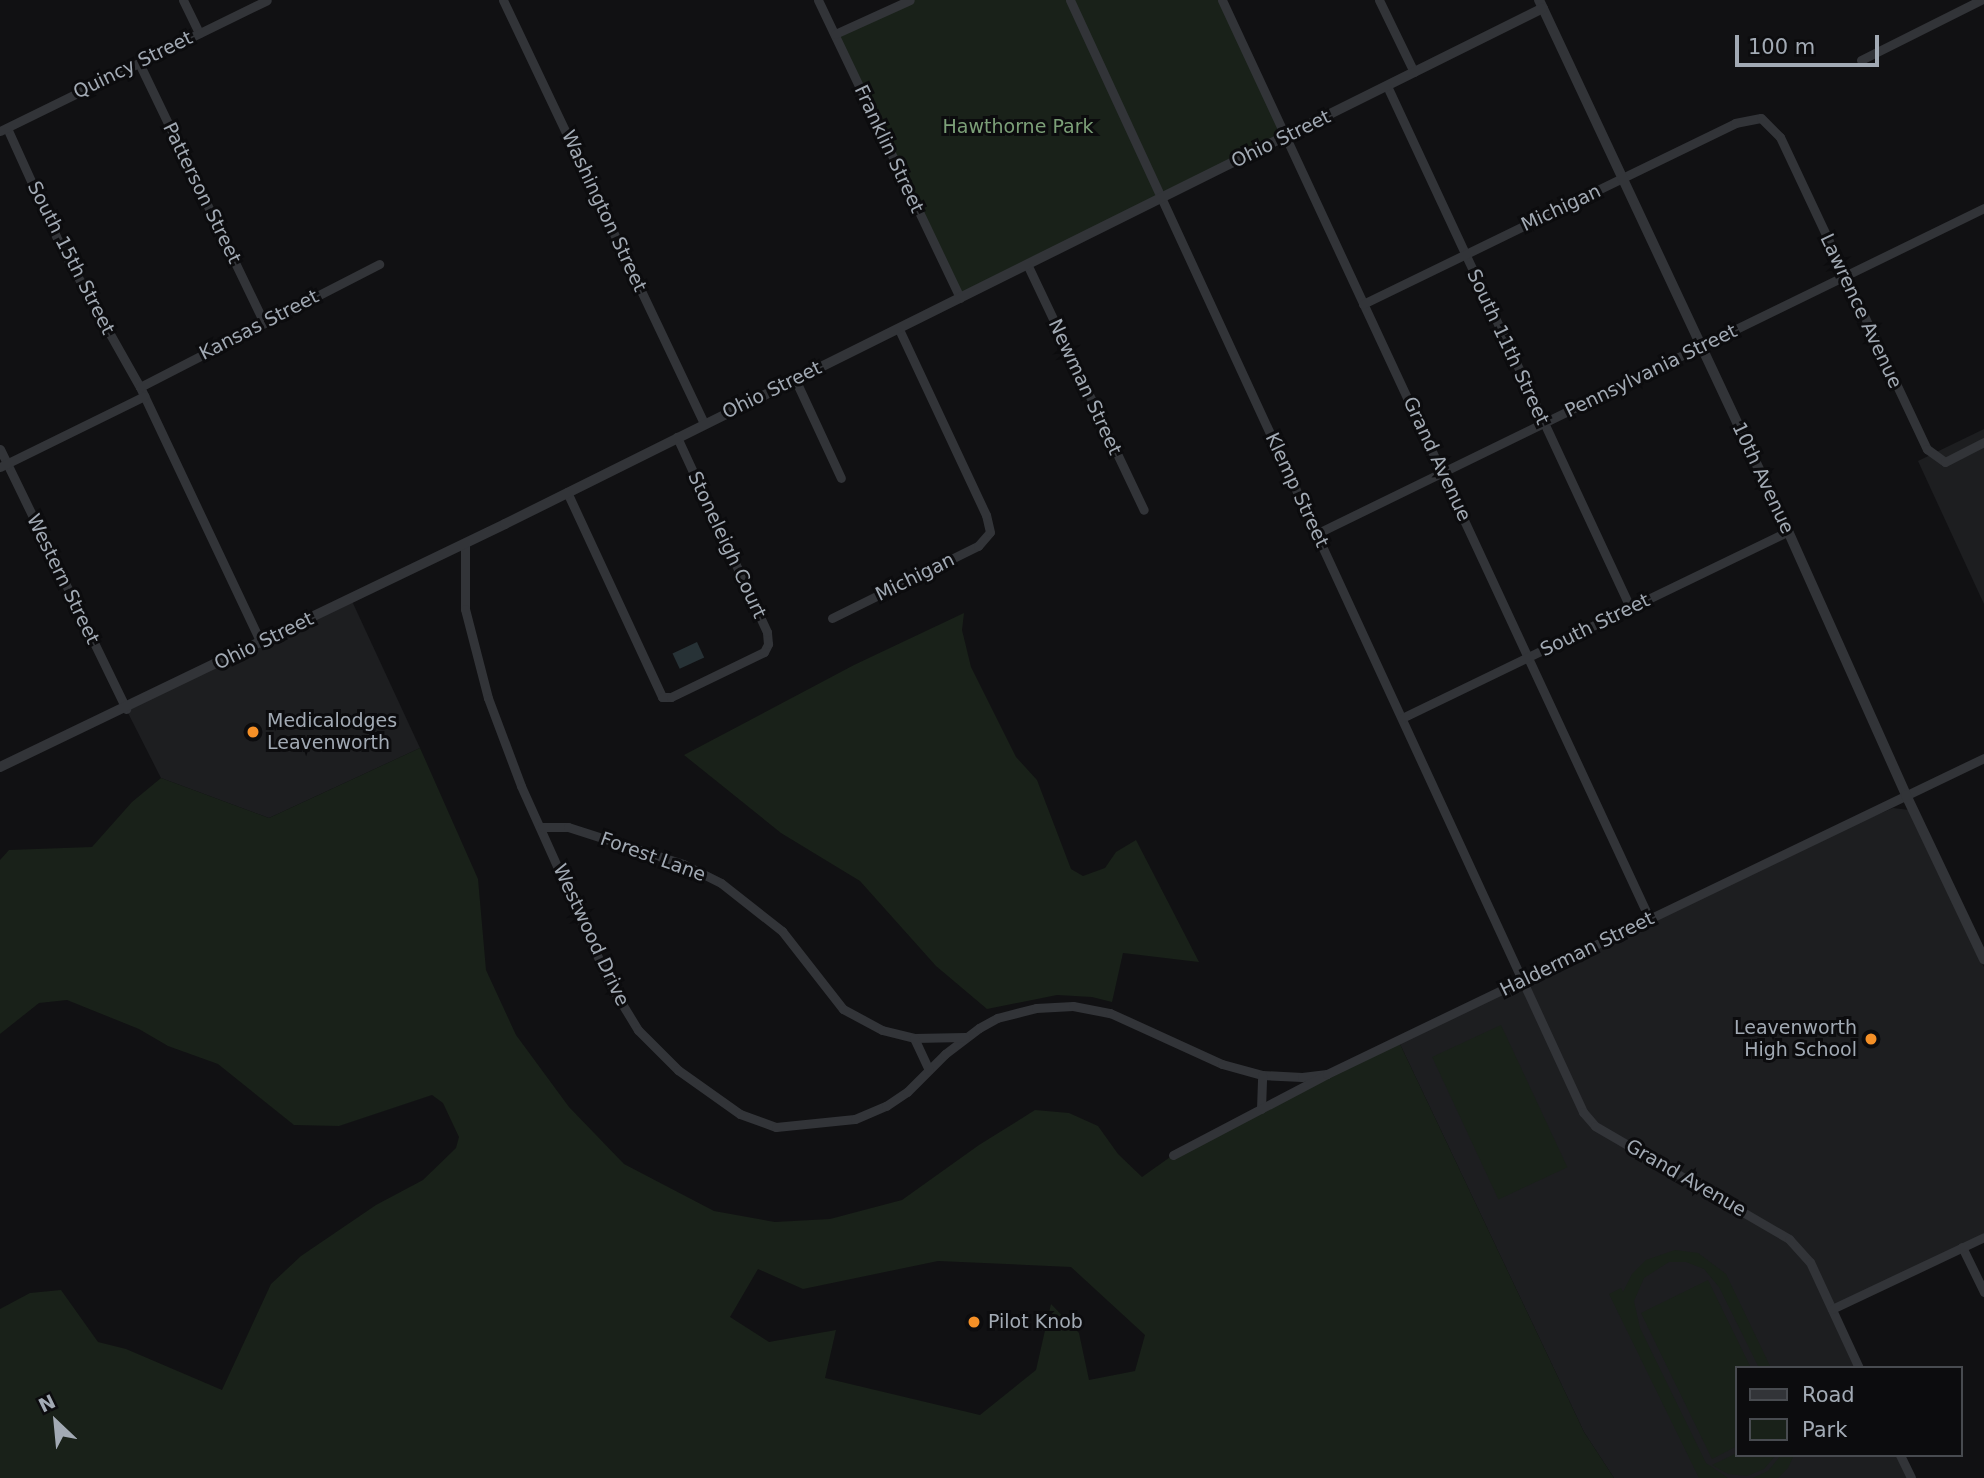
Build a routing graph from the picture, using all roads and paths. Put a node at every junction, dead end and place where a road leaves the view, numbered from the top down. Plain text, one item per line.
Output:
1 (183, 0) edge
2 (267, 0) edge
3 (503, 0) edge
4 (818, 0) edge
5 (908, 0) edge
6 (1070, 0) edge
7 (1222, 0) edge
8 (1379, 0) edge
9 (1981, 0) edge
10 (1541, 4) edge
11 (199, 33) junction
12 (835, 34) junction
13 (1861, 60) dead end
14 (139, 63) junction
15 (1415, 72) junction
16 (1387, 86) junction
17 (1761, 117) joint
18 (3, 129) edge
19 (1285, 137) junction
20 (1622, 179) junction
21 (1162, 197) junction
22 (1984, 208) edge
23 (1464, 254) junction
24 (379, 264) dead end
25 (1027, 264) junction
26 (1845, 276) junction
27 (960, 298) junction
28 (1363, 304) junction
29 (264, 323) junction
30 (899, 329) junction
31 (1701, 345) junction
32 (795, 379) junction
33 (142, 391) junction
34 (704, 423) junction
35 (1544, 424) junction
36 (677, 437) junction
37 (1984, 442) edge
38 (0, 449) edge
39 (4, 465) edge
40 (1444, 473) junction
41 (841, 478) dead end
42 (567, 492) junction
43 (1144, 510) dead end
44 (1788, 531) junction
45 (1318, 533) junction
46 (465, 543) junction
47 (1630, 607) junction
48 (832, 618) dead end
49 (261, 643) junction
50 (1530, 658) junction
51 (126, 709) junction
52 (1402, 718) junction
53 (1984, 758) edge
54 (0, 768) edge
55 (1906, 795) junction
56 (542, 827) junction
57 (1650, 919) junction
58 (1984, 959) edge
59 (1520, 981) junction
60 (965, 1037) junction
61 (914, 1038) junction
62 (929, 1070) junction
63 (1328, 1074) junction
64 (1262, 1075) junction
65 (1261, 1109) junction
66 (1173, 1155) dead end
67 (1984, 1237) edge
68 (1962, 1247) junction
69 (1984, 1292) edge
70 (1832, 1309) junction
71 (1858, 1366) edge
72 (1901, 1457) edge
73 (1910, 1478) edge

1 - 11 street
2 - 11 street, Quincy Street
3 - 34 street, Washington Street
4 - 12 street, Franklin Street
5 - 12 street
6 - 21 street, Klemp Street
7 - 19 street, Grand Avenue
8 - 15 street
9 - 13 street
10 - 15 street, Ohio Street
10 - 20 street, 10th Avenue
11 - 14 street, Quincy Street
12 - 27 street, Franklin Street
14 - 18 street, Quincy Street
14 - 29 street, Patterson Street
15 - 16 street, Ohio Street
16 - 19 street, Ohio Street
16 - 23 street, South 11th Street
17 - 20 street, Michigan
17 - 26 street, Lawrence Avenue
18 - 33 street, South 15th Street
19 - 21 street, Ohio Street
19 - 28 street, Grand Avenue
20 - 23 street, Michigan
20 - 31 street, 10th Avenue
21 - 25 street, Ohio Street
21 - 45 street, Klemp Street
22 - 26 street, Pennsylvania Street
23 - 28 street, Michigan
23 - 35 street, South 11th Street
24 - 29 street, Kansas Street
25 - 27 street, Ohio Street
25 - 43 street, Newman Street
26 - 31 street, Pennsylvania Street
26 - 37 street, Lawrence Avenue
27 - 30 street, Ohio Street
28 - 40 street, Grand Avenue
29 - 33 street, Kansas Street
30 - 32 street, Ohio Street
30 - 48 street, Michigan
31 - 35 street, Pennsylvania Street
31 - 44 street, 10th Avenue
32 - 34 street, Ohio Street
32 - 41 street
33 - 39 street, Kansas Street
33 - 49 street, South 15th Street
34 - 36 street, Ohio Street
35 - 40 street, Pennsylvania Street
35 - 47 street, South 11th Street
36 - 42 street, Ohio Street
36 - 42 street, Stoneleigh Court
38 - 39 street, Western Street
39 - 51 street, Western Street
40 - 45 street, Pennsylvania Street
40 - 50 street, Grand Avenue
42 - 46 street, Ohio Street
44 - 47 street, South Street
44 - 55 street, 10th Avenue
45 - 52 street, Klemp Street
46 - 49 street, Ohio Street
46 - 56 street, Westwood Drive
47 - 50 street, South Street
49 - 51 street, Ohio Street
50 - 52 street, South Street
50 - 57 street, Grand Avenue
51 - 54 street, Ohio Street
52 - 59 street, Klemp Street
53 - 55 street, Halderman Street
55 - 57 street, Halderman Street
55 - 58 street, 10th Avenue
56 - 61 street, Forest Lane
56 - 62 street, Westwood Drive
57 - 59 street, Halderman Street
59 - 63 street, Halderman Street
59 - 70 street, Grand Avenue
60 - 61 street, Forest Lane
60 - 62 street, Westwood Drive
60 - 64 street, Westwood Drive
61 - 62 street
63 - 64 street, Westwood Drive
63 - 65 street, Halderman Street
64 - 65 street
65 - 66 street, Halderman Street
67 - 68 street
68 - 69 street
68 - 70 street
70 - 71 street, Grand Avenue
72 - 73 street

